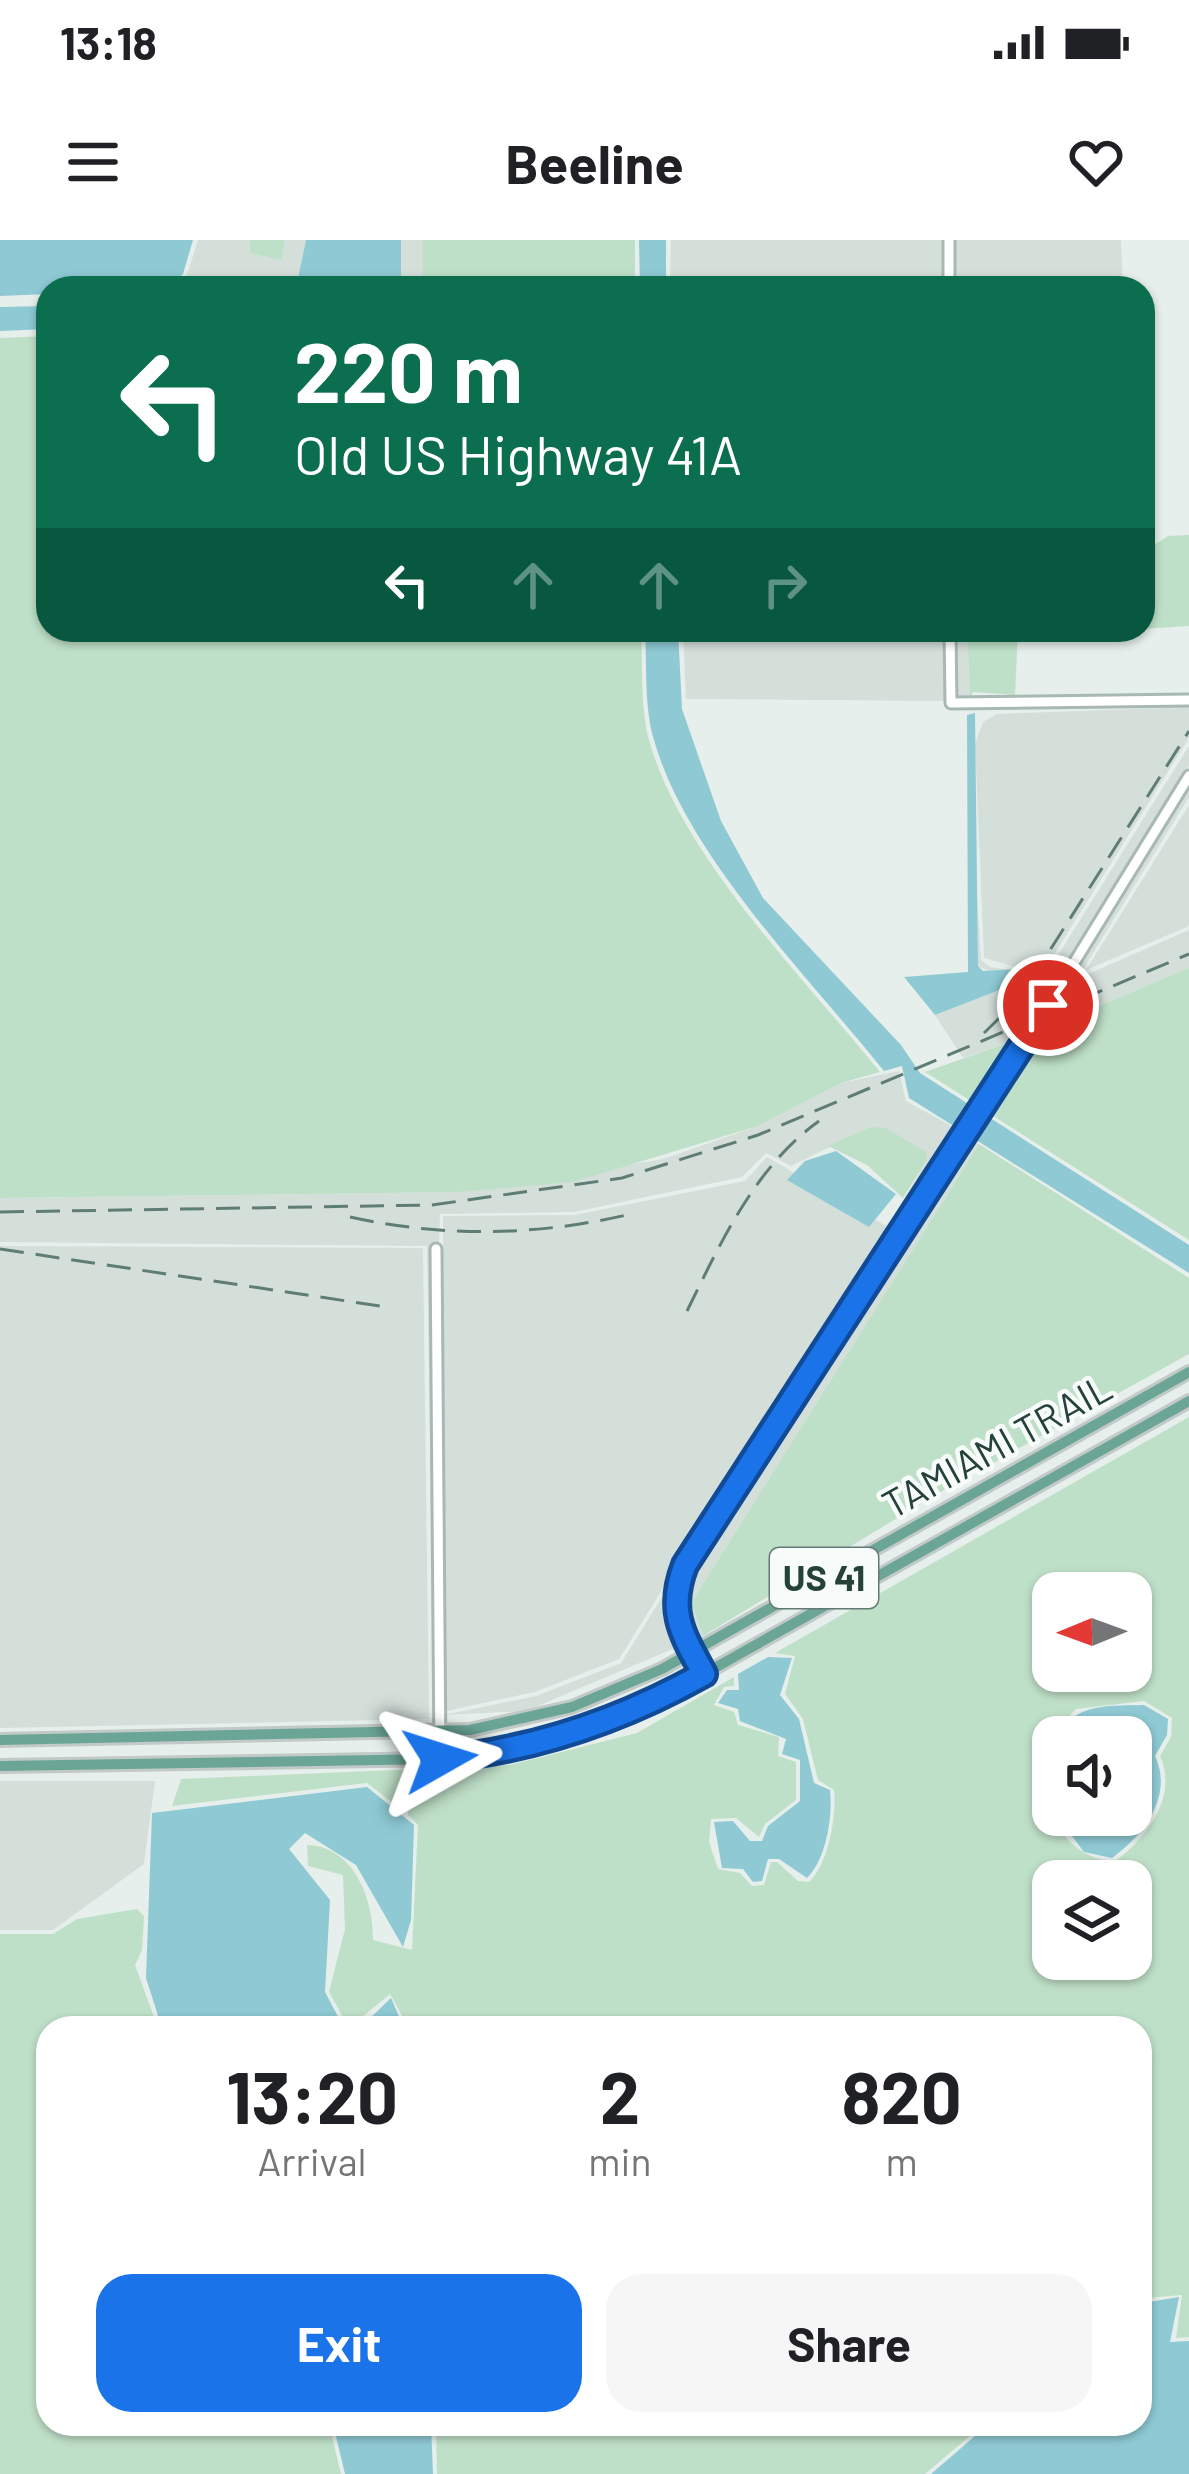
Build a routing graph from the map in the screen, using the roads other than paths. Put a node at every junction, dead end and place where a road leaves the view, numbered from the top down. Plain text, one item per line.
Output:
1 (949, 240) edge
2 (949, 276) edge
3 (950, 642) edge
4 (1189, 700) edge
5 (1189, 776) edge
6 (436, 1250) dead end
7 (1189, 1372) edge
8 (1189, 1401) edge
9 (692, 1652) junction
10 (704, 1674) junction
11 (439, 1733) junction
12 (0, 1740) edge
13 (440, 1759) junction
14 (0, 1766) edge

1 - 2 street
3 - 4 street
5 - 9 street
6 - 11 street
7 - 9 main road, TAMIAMI TRAIL / US 41
8 - 10 main road, TAMIAMI TRAIL / US 41
9 - 10 street
9 - 11 main road, TAMIAMI TRAIL / US 41
10 - 13 main road, TAMIAMI TRAIL / US 41
11 - 12 main road, US 41
11 - 13 street
13 - 14 main road, US 41

